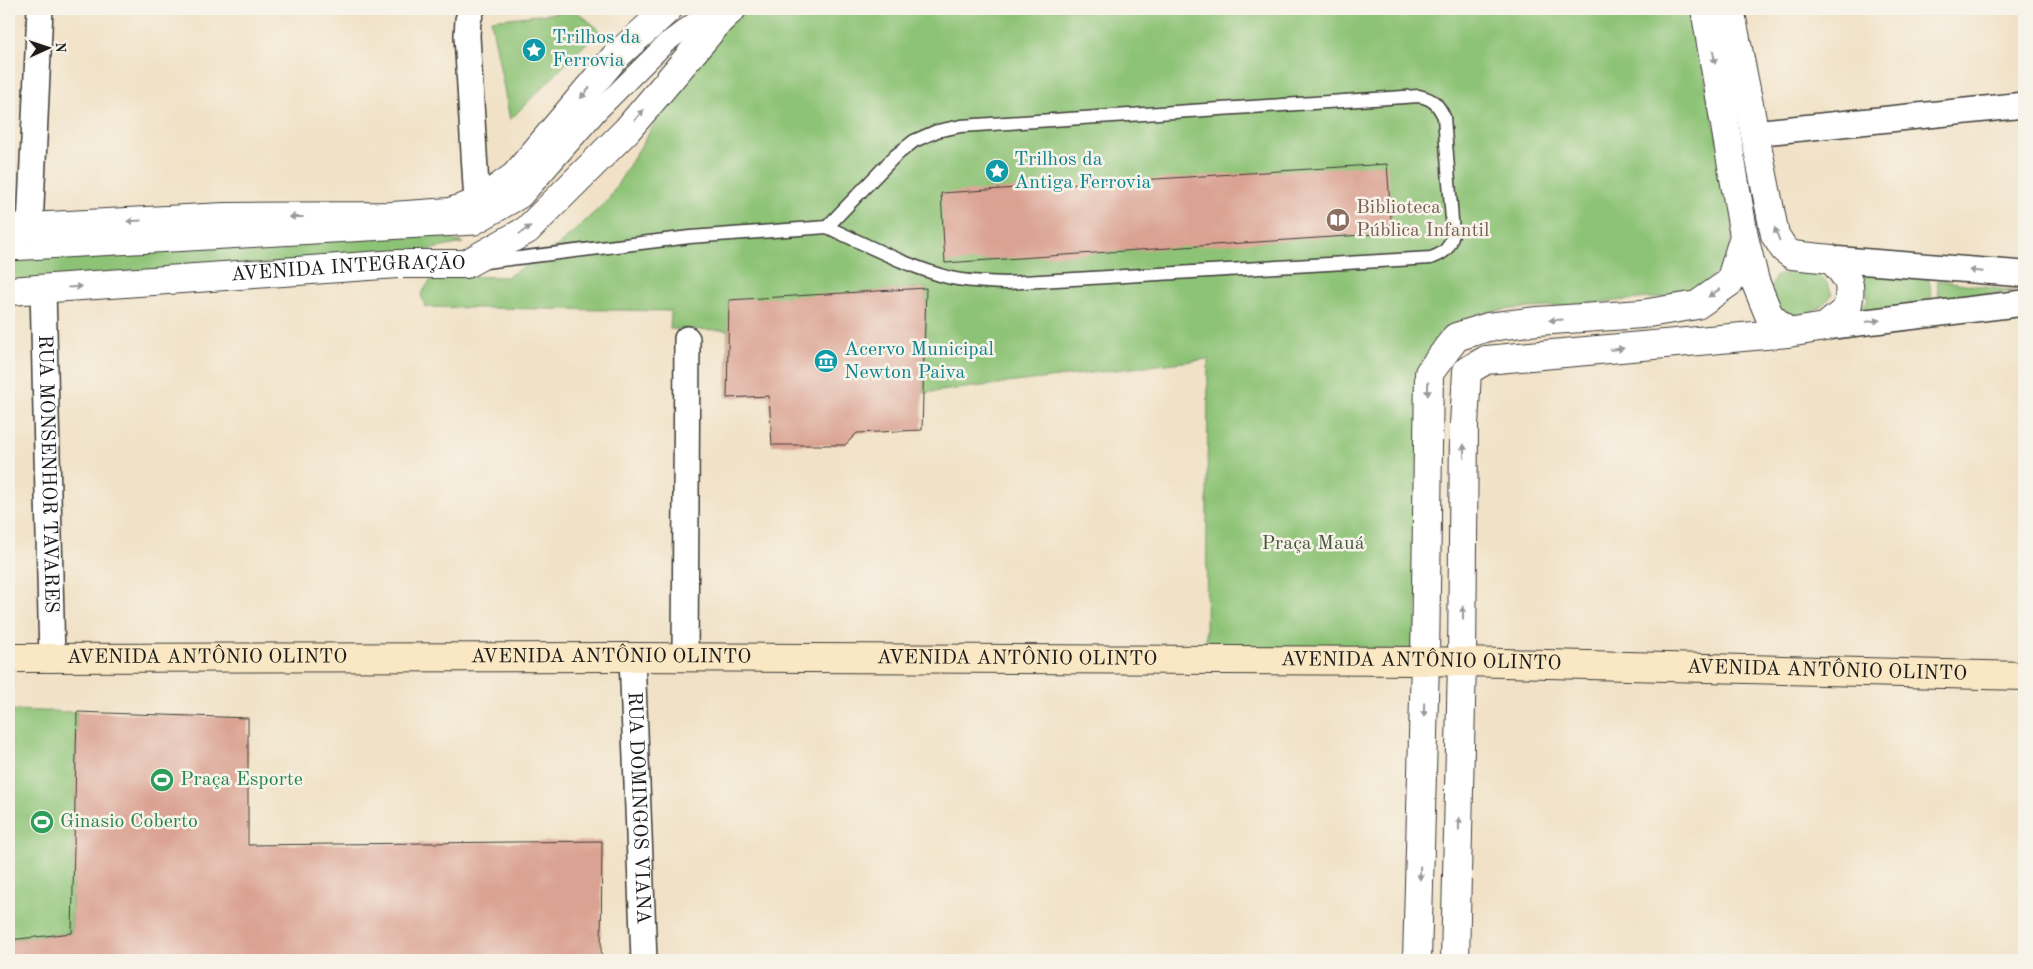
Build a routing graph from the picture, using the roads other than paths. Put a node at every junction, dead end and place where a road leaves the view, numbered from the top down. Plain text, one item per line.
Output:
1 (40, 9) edge
2 (472, 9) edge
3 (668, 9) edge
4 (1705, 9) edge
5 (1730, 9) edge
6 (721, 12) edge
7 (2024, 105) edge
8 (1754, 133) junction
9 (477, 202) junction
10 (827, 227) junction
11 (19, 228) edge
12 (1744, 236) junction
13 (9, 251) edge
14 (1792, 255) junction
15 (1831, 259) junction
16 (466, 264) junction
17 (2024, 274) edge
18 (1755, 281) junction
19 (43, 289) junction
20 (9, 291) edge
21 (2024, 303) edge
22 (1824, 327) junction
23 (1788, 334) junction
24 (687, 339) dead end
25 (632, 657) junction
26 (9, 658) edge
27 (52, 658) junction
28 (686, 658) junction
29 (1425, 662) junction
30 (1462, 662) junction
31 (2024, 676) edge
32 (644, 960) edge
33 (1418, 960) edge
34 (1456, 960) edge

1 - 11 street
2 - 9 street
3 -> 9 street
4 -> 12 street
5 - 8 street
6 - 13 street
16 -> 6 street, AVENIDA INTEGRAÇÃO
7 - 8 street
14 -> 8 street
9 -> 11 street
10 - 10 lane
10 - 16 lane
12 - 18 street
12 -> 29 street
14 - 15 street
14 - 18 street
17 -> 15 street
15 - 22 street
19 -> 16 street, AVENIDA INTEGRAÇÃO
18 - 23 street
19 - 20 street, AVENIDA INTEGRAÇÃO
19 - 27 street, RUA MONSENHOR TAVARES
22 -> 21 street
22 - 23 street
30 -> 23 street
24 - 28 street
25 - 27 main road, AVENIDA ANTÔNIO OLINTO
25 - 28 main road, AVENIDA ANTÔNIO OLINTO
25 - 32 street, RUA DOMINGOS VIANA
26 - 27 main road, AVENIDA ANTÔNIO OLINTO
28 - 29 main road, AVENIDA ANTÔNIO OLINTO
29 - 30 main road, AVENIDA ANTÔNIO OLINTO
29 -> 33 street
30 - 31 main road, AVENIDA ANTÔNIO OLINTO
34 -> 30 street

